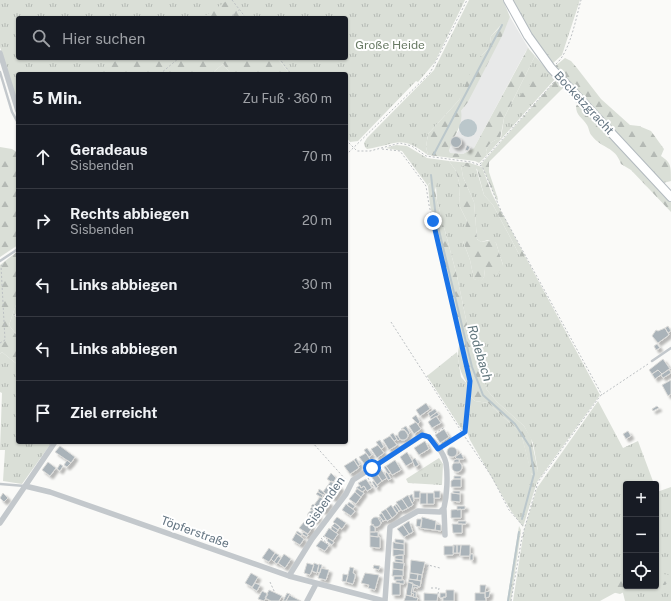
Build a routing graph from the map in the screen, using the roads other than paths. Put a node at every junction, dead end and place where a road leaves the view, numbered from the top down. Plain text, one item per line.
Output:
1 (508, 0) edge
2 (0, 53) edge
3 (0, 72) edge
4 (16, 105) edge
5 (16, 119) edge
6 (671, 197) edge
7 (16, 250) edge
8 (0, 261) edge
9 (671, 348) edge
10 (652, 361) road end
11 (54, 444) edge
12 (0, 484) edge
13 (25, 486) junction
14 (444, 510) junction
15 (0, 523) edge
16 (445, 535) dead end
17 (289, 576) junction
18 (316, 584) junction
19 (307, 601) edge
20 (384, 601) edge

1 - 6 street, Bocketzgracht
2 - 4 street
3 - 5 lane
7 - 8 lane
9 - 10 lane
11 - 13 street
12 - 13 lane, Töpferstraße
13 - 15 street
13 - 17 street, Töpferstraße
14 - 16 street
14 - 17 street, Sisbenden
14 - 20 street
17 - 18 street, Töpferstraße
18 - 19 street
18 - 20 street, Töpferstraße

